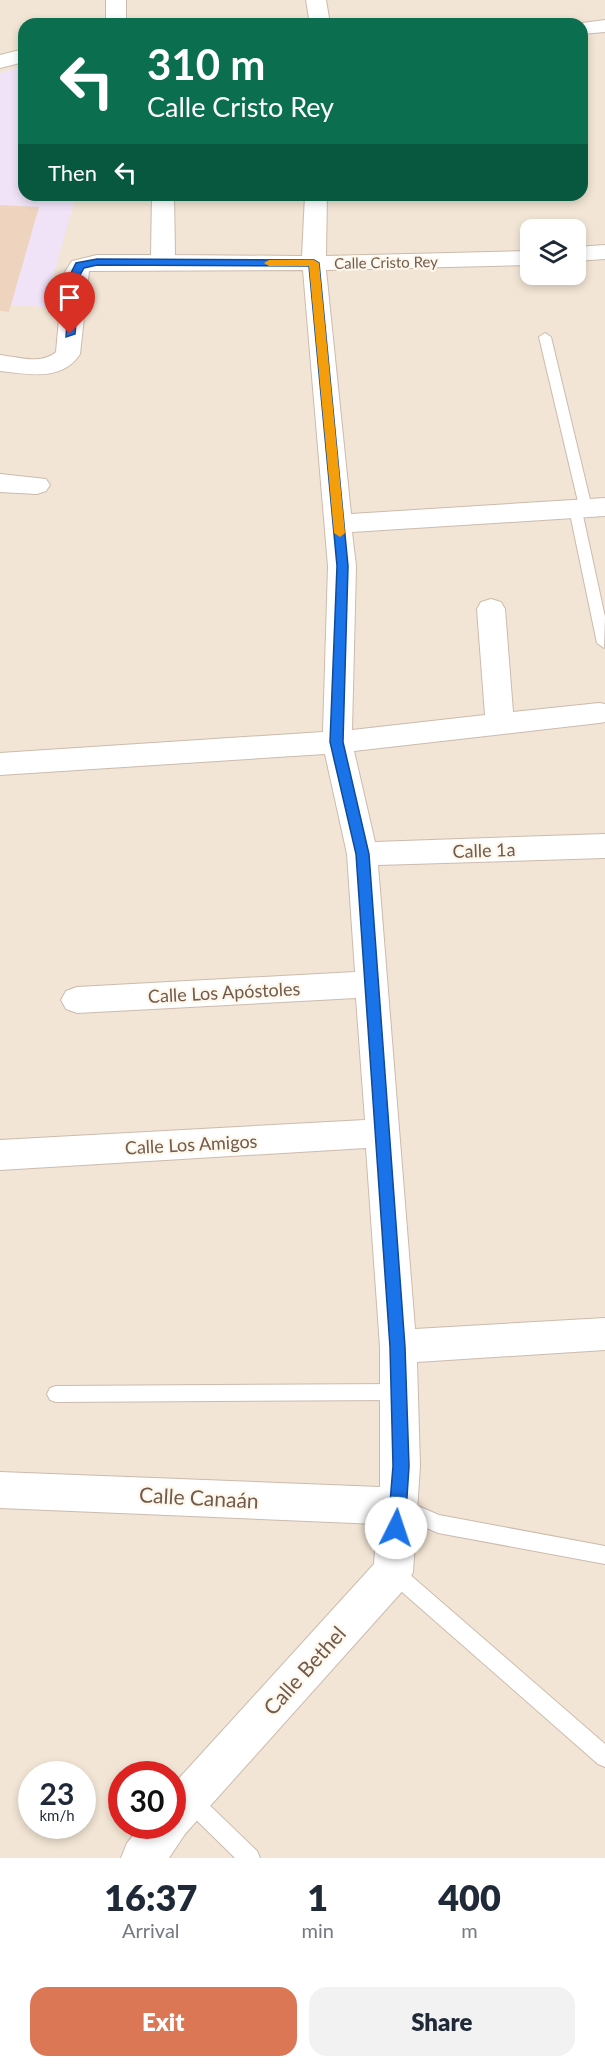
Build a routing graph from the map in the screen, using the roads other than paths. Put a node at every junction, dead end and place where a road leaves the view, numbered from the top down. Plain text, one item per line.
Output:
1 (116, 0) edge
2 (316, 0) edge
3 (116, 18) edge
4 (319, 18) edge
5 (605, 26) edge
6 (588, 27) edge
7 (18, 57) edge
8 (0, 62) edge
9 (163, 201) edge
10 (316, 201) edge
11 (605, 252) edge
12 (586, 254) edge
13 (520, 258) edge
14 (163, 262) junction
15 (314, 263) junction
16 (545, 338) dead end
17 (0, 363) edge
18 (0, 483) edge
19 (37, 485) dead end
20 (589, 508) edge
21 (339, 524) junction
22 (491, 609) dead end
23 (604, 644) edge
24 (599, 713) dead end
25 (500, 725) junction
26 (337, 742) junction
27 (0, 764) edge
28 (605, 846) edge
29 (362, 854) junction
30 (371, 984) junction
31 (76, 1000) dead end
32 (382, 1132) junction
33 (0, 1155) edge
34 (605, 1334) edge
35 (398, 1347) junction
36 (398, 1392) junction
37 (56, 1394) dead end
38 (0, 1490) edge
39 (398, 1506) junction
40 (605, 1555) edge
41 (393, 1572) junction
42 (605, 1757) edge
43 (186, 1803) edge
44 (186, 1820) edge
45 (157, 1839) edge
46 (142, 1858) edge
47 (250, 1858) edge

1 - 3 street
2 - 4 street
5 - 6 street
7 - 8 street
9 - 14 street
10 - 15 street
11 - 12 street
13 - 15 street, Calle Cristo Rey
14 - 15 street, Calle Cristo Rey
14 - 17 street, Calle Cristo Rey
15 - 21 street
16 - 20 lane
18 - 19 street
20 - 21 street
20 - 23 lane
21 - 26 street
22 - 25 street
24 - 25 street
25 - 26 street
26 - 27 street
26 - 29 street
28 - 29 street, Calle 1a
29 - 30 street
30 - 31 street, Calle Los Apóstoles
30 - 32 street
32 - 33 street, Calle Los Amigos
32 - 35 street
34 - 35 street
35 - 36 street
36 - 37 lane
36 - 39 street
38 - 39 street, Calle Canaán
39 - 40 lane
39 - 41 street
41 - 42 lane
41 - 43 street, Calle Bethel
44 - 47 lane
45 - 46 street, Calle Bethel

